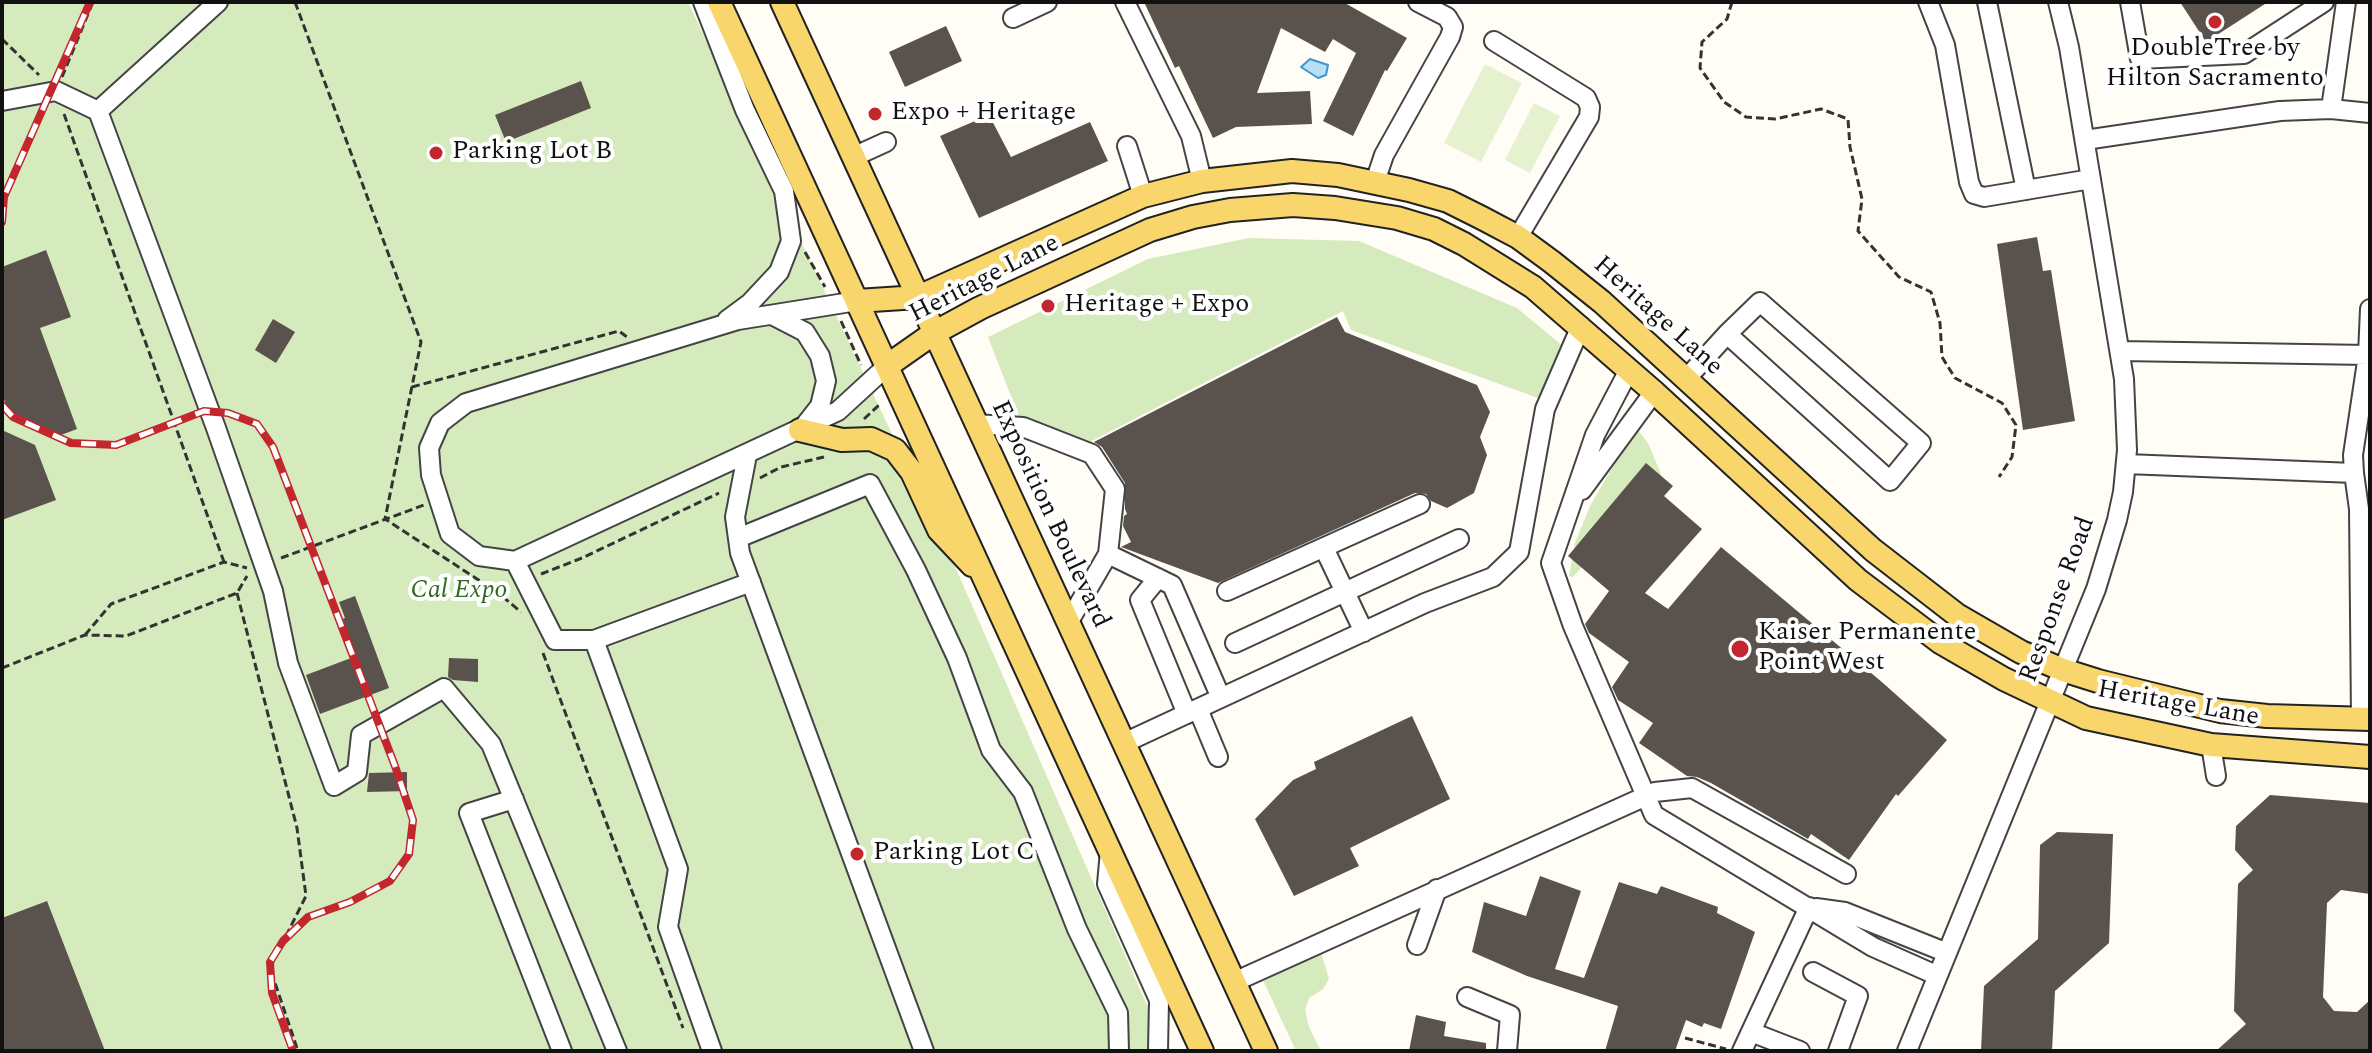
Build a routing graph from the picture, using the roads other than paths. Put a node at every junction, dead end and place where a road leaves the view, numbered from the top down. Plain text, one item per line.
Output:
1 (218, 2) edge
2 (703, 2) edge
3 (719, 2) edge
4 (782, 2) edge
5 (1047, 2) edge
6 (1125, 2) edge
7 (1418, 2) edge
8 (1928, 2) edge
9 (1987, 2) edge
10 (2058, 2) edge
11 (2130, 2) edge
12 (2324, 2) edge
13 (2346, 2) edge
14 (1013, 18) dead end
15 (1494, 41) dead end
16 (2, 101) edge
17 (2331, 109) junction
18 (98, 111) junction
19 (2370, 113) edge
20 (2085, 140) junction
21 (886, 142) dead end
22 (1127, 146) dead end
23 (853, 157) junction
24 (2091, 179) junction
25 (1202, 181) junction
26 (1375, 182) junction
27 (2026, 190) junction
28 (1143, 196) junction
29 (1518, 237) junction
30 (918, 297) junction
31 (857, 301) junction
32 (2370, 309) edge
33 (772, 315) junction
34 (1581, 326) junction
35 (719, 327) junction
36 (934, 333) junction
37 (1727, 334) junction
38 (2120, 351) junction
39 (2368, 355) junction
40 (887, 366) junction
41 (1629, 370) junction
42 (1686, 379) junction
43 (1654, 392) junction
44 (975, 424) junction
45 (800, 430) junction
46 (747, 455) junction
47 (2126, 464) junction
48 (2354, 473) junction
49 (1420, 504) dead end
50 (1571, 505) junction
51 (1459, 539) dead end
52 (739, 546) junction
53 (1324, 548) junction
54 (1108, 554) junction
55 (515, 561) junction
56 (1158, 578) junction
57 (985, 579) junction
58 (751, 582) junction
59 (1227, 591) dead end
60 (1345, 593) junction
61 (1068, 623) junction
62 (1364, 632) junction
63 (594, 640) junction
64 (1235, 643) dead end
65 (2063, 670) junction
66 (1221, 698) junction
67 (2050, 700) junction
68 (1192, 712) junction
69 (2365, 719) edge
70 (1124, 743) junction
71 (2211, 745) junction
72 (1218, 757) dead end
73 (2370, 757) edge
74 (2216, 776) dead end
75 (1644, 795) junction
76 (514, 799) junction
77 (1110, 851) junction
78 (1846, 874) dead end
79 (1437, 889) junction
80 (1809, 907) junction
81 (1417, 945) dead end
82 (1945, 952) junction
83 (1813, 972) dead end
84 (1936, 975) junction
85 (1234, 982) junction
86 (1467, 997) dead end
87 (1751, 1032) junction
88 (562, 1051) edge
89 (617, 1051) edge
90 (712, 1051) edge
91 (924, 1051) edge
92 (1119, 1051) edge
93 (1158, 1051) edge
94 (1202, 1051) edge
95 (1266, 1051) edge
96 (1507, 1051) edge
97 (1742, 1051) edge
98 (1800, 1051) edge
99 (1838, 1051) edge
100 (1907, 1051) edge

1 - 18 street
2 - 35 street
3 - 31 main road
4 - 23 main road, Exposition Boulevard
5 - 14 street
6 - 25 street
7 - 26 street
8 - 27 street
9 - 27 street
10 - 20 street, Response Road
11 - 12 street
13 - 17 street
15 - 29 street
16 - 18 street
17 - 19 street
17 - 20 street
18 - 76 street
20 - 24 street, Response Road
21 - 23 street
22 - 28 street
23 - 30 main road, Exposition Boulevard
24 - 27 street
24 - 38 street, Response Road
25 - 26 main road, Heritage Lane
25 - 28 main road, Heritage Lane
26 - 29 main road, Heritage Lane
28 - 30 main road, Heritage Lane
29 - 42 main road, Heritage Lane
30 - 31 main road, Heritage Lane
30 - 36 main road, Exposition Boulevard
31 - 33 street
31 - 40 main road
32 - 39 street
33 - 35 street
33 - 45 street
34 - 36 main road, Heritage Lane
34 - 41 main road, Heritage Lane
34 - 62 street
35 - 55 street
36 - 40 main road, Heritage Lane
36 - 44 main road, Exposition Boulevard
37 - 37 street
37 - 42 street
38 - 39 street
38 - 47 street, Response Road
39 - 48 street
40 - 45 street
40 - 57 main road
41 - 43 main road, Heritage Lane
41 - 50 street
42 - 65 main road, Heritage Lane
43 - 50 street
43 - 67 main road, Heritage Lane
44 - 54 street
44 - 61 main road, Exposition Boulevard
45 - 46 street
45 - 57 main road
46 - 52 street
46 - 55 street
47 - 48 street
47 - 65 street, Response Road
48 - 69 street
49 - 53 street
50 - 75 street
51 - 60 street
52 - 58 street
52 - 92 street
53 - 59 street
53 - 60 street
54 - 56 street
54 - 61 street
55 - 63 street
56 - 66 street
56 - 68 street
57 - 77 main road
58 - 63 street
58 - 91 street
60 - 62 street
60 - 64 street
61 - 70 main road, Exposition Boulevard
62 - 66 street
63 - 90 street
65 - 67 street, Response Road
65 - 69 main road, Heritage Lane
66 - 68 street
67 - 71 main road, Heritage Lane
67 - 82 street, Response Road
68 - 70 street
68 - 72 street
70 - 85 main road, Exposition Boulevard
71 - 73 main road, Heritage Lane
71 - 74 street
75 - 78 street
75 - 79 street
75 - 80 street
76 - 88 street
76 - 89 street
77 - 93 street
77 - 94 main road
79 - 81 street
79 - 85 street
80 - 82 street
80 - 84 street
80 - 87 street
82 - 84 street, Response Road
83 - 99 street
84 - 100 street, Response Road
85 - 95 main road, Exposition Boulevard
86 - 96 street
87 - 97 street
87 - 98 street

